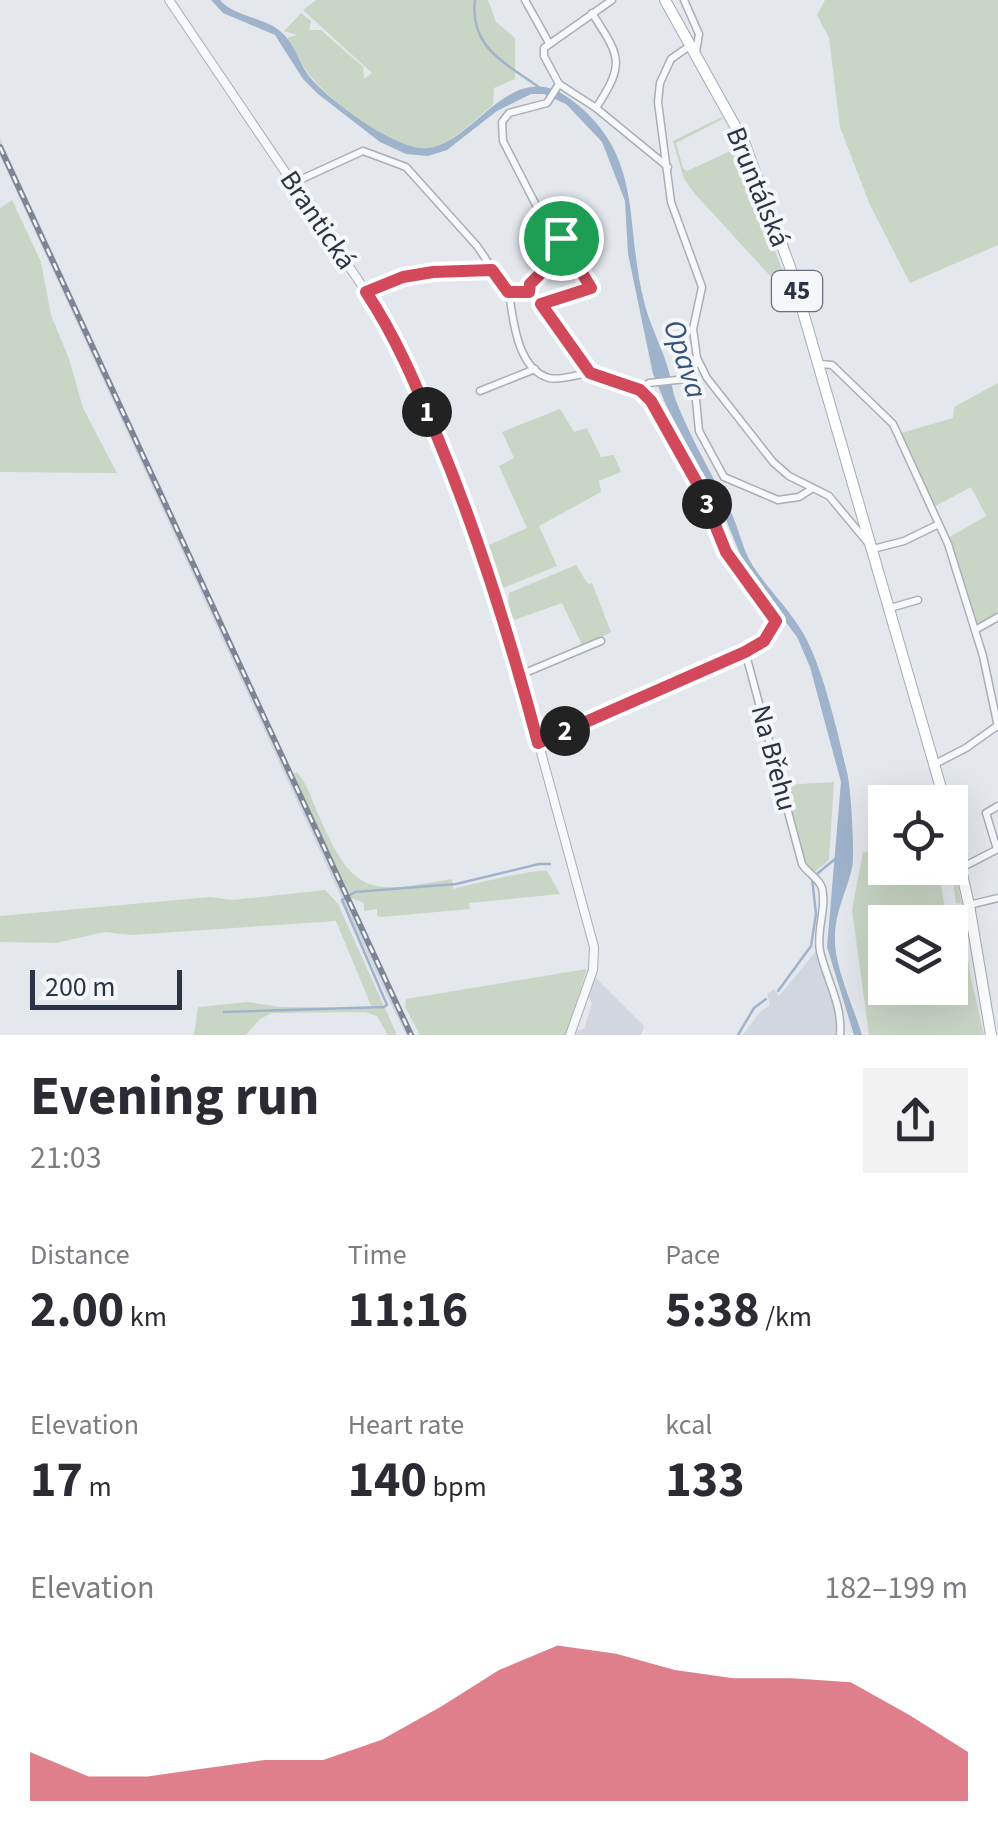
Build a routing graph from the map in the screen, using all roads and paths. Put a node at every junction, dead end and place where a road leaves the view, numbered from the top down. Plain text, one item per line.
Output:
1 (169, 0) edge
2 (526, 0) edge
3 (612, 0) edge
4 (665, 0) edge
5 (684, 0) edge
6 (592, 13) junction
7 (548, 43) junction
8 (693, 49) junction
9 (558, 86) junction
10 (596, 108) junction
11 (668, 167) junction
12 (293, 183) junction
13 (561, 238) junction
14 (492, 270) junction
15 (366, 292) junction
16 (508, 292) junction
17 (529, 292) junction
18 (541, 304) junction
19 (697, 358) junction
20 (820, 364) junction
21 (534, 370) junction
22 (590, 373) junction
23 (688, 381) junction
24 (480, 390) dead end
25 (640, 390) junction
26 (813, 488) junction
27 (837, 503) junction
28 (861, 507) junction
29 (937, 525) junction
30 (873, 549) junction
31 (918, 600) dead end
32 (890, 608) junction
33 (998, 617) edge
34 (974, 630) junction
35 (601, 641) dead end
36 (745, 652) junction
37 (520, 675) junction
38 (998, 726) edge
39 (538, 743) junction
40 (935, 764) junction
41 (941, 785) edge
42 (998, 806) edge
43 (997, 849) edge
44 (968, 864) edge
45 (965, 885) edge
46 (998, 898) edge
47 (969, 905) junction
48 (570, 1035) edge
49 (840, 1035) edge
50 (991, 1035) edge

1 - 12 street, Brantická
2 - 7 street
3 - 6 street
4 - 8 main road, Bruntálská / 45
5 - 8 street
6 - 7 street
6 - 10 street
7 - 9 street
8 - 11 street
8 - 20 main road, Bruntálská / 45
9 - 10 street
9 - 13 street
10 - 11 street
11 - 19 street
12 - 14 street
12 - 15 street, Brantická
13 - 17 street
13 - 18 street
14 - 15 street
14 - 16 street
15 - 37 street, Brantická
16 - 17 street
16 - 21 street
17 - 18 street
18 - 22 street
19 - 23 street
19 - 26 street, Bruntálská
20 - 28 main road, Bruntálská / 45
20 - 29 street
21 - 22 street
21 - 24 street
22 - 25 street
23 - 25 street
23 - 26 street
25 - 36 street
26 - 27 street, Bruntálská
27 - 28 street, Bruntálská
27 - 30 street, Bruntálská
28 - 30 main road, Bruntálská / 45
29 - 30 street
29 - 34 street
30 - 32 main road, Bruntálská / 45
31 - 32 street
32 - 40 main road, Bruntálská / 45
33 - 34 street
34 - 38 street
35 - 37 street
36 - 39 street
36 - 49 street, Na Břehu
37 - 39 street, Brantická
38 - 40 street
39 - 48 street, Brantická
40 - 41 main road, Bruntálská / 45
42 - 43 street
43 - 44 street
45 - 47 main road
46 - 47 street
47 - 50 main road

